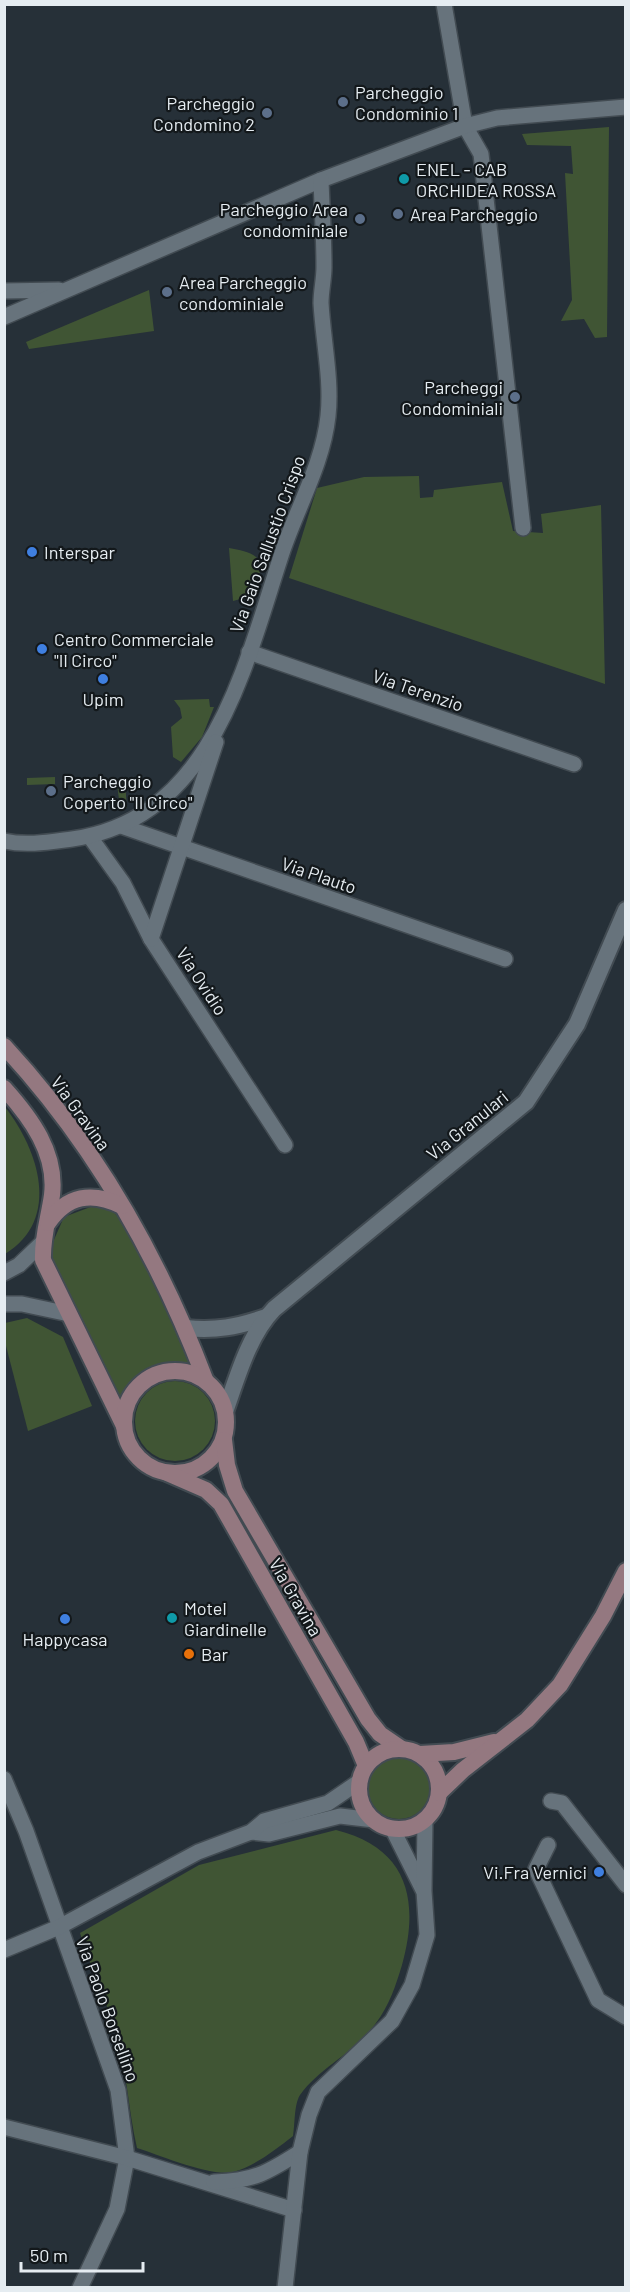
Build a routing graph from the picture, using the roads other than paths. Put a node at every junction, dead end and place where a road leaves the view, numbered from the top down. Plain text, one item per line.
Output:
1 (444, 4) edge
2 (626, 107) edge
3 (465, 126) junction
4 (321, 180) junction
5 (68, 289) junction
6 (4, 291) edge
7 (4, 317) edge
8 (524, 528) dead end
9 (249, 652) junction
10 (224, 720) junction
11 (574, 764) dead end
12 (121, 826) junction
13 (90, 837) junction
14 (4, 841) edge
15 (183, 848) junction
16 (626, 910) edge
17 (152, 939) junction
18 (504, 959) dead end
19 (4, 1046) edge
20 (4, 1088) edge
21 (285, 1146) dead end
22 (122, 1206) junction
23 (46, 1226) junction
24 (42, 1243) junction
25 (4, 1273) edge
26 (4, 1304) edge
27 (69, 1314) junction
28 (266, 1317) junction
29 (186, 1328) junction
30 (205, 1379) junction
31 (226, 1408) junction
32 (124, 1426) junction
33 (224, 1440) junction
34 (167, 1473) junction
35 (626, 1571) edge
36 (497, 1742) junction
37 (402, 1749) junction
38 (420, 1754) junction
39 (363, 1774) junction
40 (4, 1779) edge
41 (439, 1793) junction
42 (551, 1801) dead end
43 (374, 1820) junction
44 (425, 1820) junction
45 (392, 1828) junction
46 (251, 1832) junction
47 (548, 1845) dead end
48 (405, 1858) junction
49 (426, 1866) junction
50 (626, 1885) edge
51 (424, 1891) junction
52 (58, 1927) junction
53 (4, 1950) edge
54 (626, 2017) edge
55 (4, 2127) edge
56 (300, 2152) junction
57 (127, 2158) junction
58 (202, 2182) junction
59 (294, 2210) junction
60 (80, 2288) edge
61 (285, 2288) edge

1 - 3 street
2 - 3 street
3 - 4 street
3 - 8 street
4 - 5 street
4 - 9 street, Via Gaio Sallustio Crispo
5 - 6 street
5 - 7 street
9 - 10 street, Via Gaio Sallustio Crispo
9 - 11 street, Via Terenzio
10 - 12 street, Via Gaio Sallustio Crispo
10 - 15 street
12 - 13 street, Via Gaio Sallustio Crispo
12 - 15 street, Via Plauto
13 - 14 street, Via Gaio Sallustio Crispo
13 - 17 street, Via Ovidio
15 - 17 street
15 - 18 street, Via Plauto
16 - 28 street, Via Granulari
17 - 21 street, Via Ovidio
19 - 22 main road, Via Gravina
20 - 23 main road
22 - 23 main road
22 - 29 main road, Via Gravina
23 - 24 main road
24 - 25 street
24 - 27 main road
26 - 27 street
27 - 32 main road
28 - 29 street
28 - 31 street
29 - 30 main road, Via Gravina
30 - 31 main road
30 - 32 main road
31 - 33 main road
32 - 34 main road
33 - 34 main road
33 - 37 main road, Via Gravina
34 - 39 main road, Via Gravina
35 - 36 main road
36 - 38 main road
36 - 41 main road
37 - 38 main road
37 - 39 main road
38 - 41 main road
39 - 43 main road
39 - 46 street
40 - 52 street, Via Paolo Borsellino
41 - 44 main road
42 - 50 street
43 - 45 main road
43 - 46 street
44 - 45 main road
44 - 49 street
45 - 48 street
46 - 52 street
47 - 54 street
48 - 49 street
48 - 51 street
49 - 51 street
51 - 56 street
52 - 53 street
52 - 57 street, Via Paolo Borsellino
55 - 57 street
56 - 58 street
56 - 59 street
57 - 58 street
57 - 60 street, Via Paolo Borsellino
58 - 59 street
59 - 61 street

